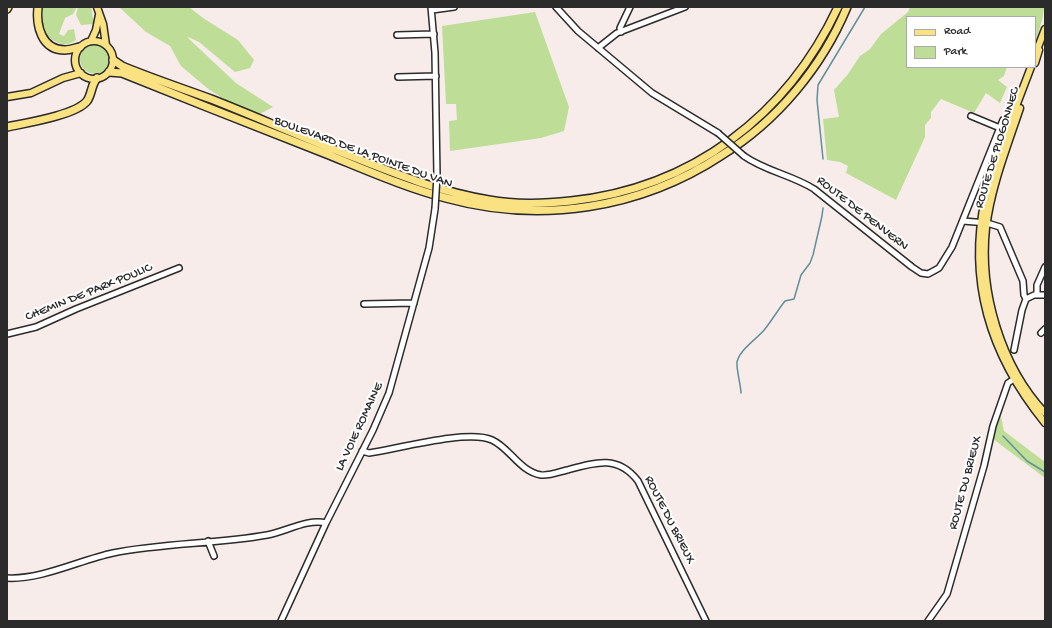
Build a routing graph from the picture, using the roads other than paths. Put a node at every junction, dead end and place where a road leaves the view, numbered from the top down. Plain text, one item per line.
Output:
1 (38, 7) edge
2 (454, 7) edge
3 (556, 7) edge
4 (630, 7) edge
5 (685, 7) edge
6 (838, 7) edge
7 (847, 7) edge
8 (431, 9) edge
9 (98, 10) edge
10 (1045, 29) edge
11 (621, 32) junction
12 (434, 34) junction
13 (397, 35) dead end
14 (91, 41) junction
15 (1041, 41) junction
16 (106, 45) junction
17 (80, 47) junction
18 (598, 48) junction
19 (1036, 53) edge
20 (1036, 59) edge
21 (113, 60) junction
22 (76, 64) junction
23 (1031, 68) edge
24 (1034, 68) edge
25 (109, 72) junction
26 (81, 73) junction
27 (436, 76) junction
28 (398, 77) dead end
29 (63, 78) junction
30 (97, 78) junction
31 (7, 97) edge
32 (971, 116) dead end
33 (1003, 120) dead end
34 (7, 127) edge
35 (1000, 128) junction
36 (963, 221) junction
37 (984, 223) junction
38 (1045, 267) edge
39 (179, 268) dead end
40 (1037, 295) junction
41 (1045, 295) edge
42 (1026, 299) junction
43 (414, 303) junction
44 (364, 304) dead end
45 (7, 334) edge
46 (1014, 350) dead end
47 (1016, 377) junction
48 (1045, 413) edge
49 (1045, 423) edge
50 (362, 451) junction
51 (326, 523) junction
52 (208, 541) junction
53 (214, 556) dead end
54 (7, 578) edge
55 (281, 621) edge
56 (706, 621) edge
57 (928, 621) edge

1 - 17 highway
2 - 8 street
3 - 18 street, ROUTE DE PENVERN
4 - 11 street
5 - 11 street
6 - 21 highway, BOULEVARD DE LA POINTE DU VAN
7 - 25 highway, BOULEVARD DE LA POINTE DU VAN
8 - 12 street
9 - 14 main road
9 - 16 main road
10 - 15 main road
11 - 18 street
12 - 13 street
12 - 27 street
14 - 16 main road
14 - 17 main road
15 - 19 main road
15 - 20 main road
16 - 21 main road
17 - 22 main road
18 - 36 street, ROUTE DE PENVERN, bridge
21 - 25 main road
22 - 26 main road
22 - 29 main road
23 - 37 main road, ROUTE DE PLOGONNEC
24 - 37 main road, ROUTE DE PLOGONNEC
25 - 30 main road
26 - 29 main road
26 - 30 main road
27 - 28 street
27 - 43 street, LA VOIE ROMAINE, bridge
29 - 31 main road
30 - 34 highway
32 - 35 street, ROUTE DE PLOGONNEC
33 - 35 street, ROUTE DE PLOGONNEC
35 - 36 street, ROUTE DE PLOGONNEC
36 - 37 street, ROUTE DE PLOGONNEC
37 - 42 street
37 - 47 main road, ROUTE DE PLOGONNEC
38 - 40 street
39 - 45 street, CHEMIN DE PARK POULIC
40 - 41 street
40 - 42 street
42 - 46 street
43 - 44 street
43 - 50 street, LA VOIE ROMAINE
47 - 48 main road, ROUTE DE PLOGONNEC
47 - 49 main road, ROUTE DE PLOGONNEC
47 - 57 street, ROUTE DU BRIEUX
50 - 51 street, LA VOIE ROMAINE
50 - 56 street, ROUTE DU BRIEUX
51 - 52 street
51 - 55 street, LA VOIE ROMAINE
52 - 53 street
52 - 54 street

